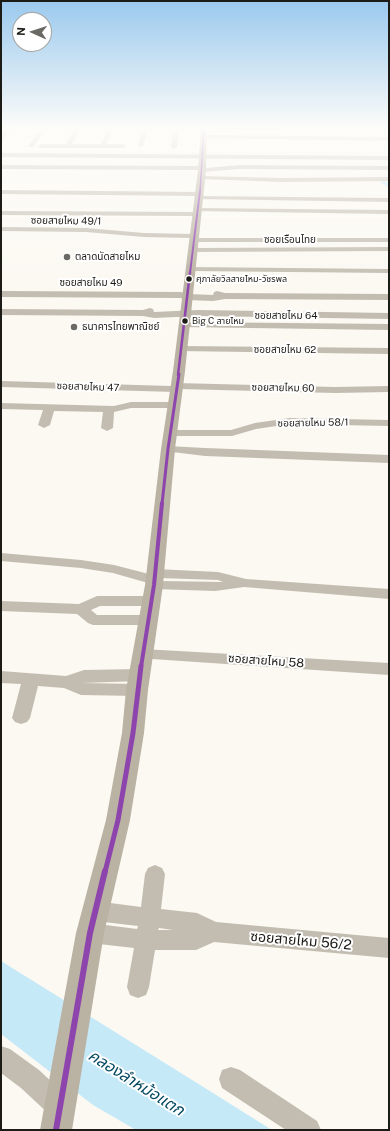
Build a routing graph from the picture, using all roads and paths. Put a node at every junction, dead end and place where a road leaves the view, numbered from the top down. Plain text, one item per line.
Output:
1 (216, 180) edge
2 (308, 180) junction
3 (326, 180) edge
4 (198, 182) edge
5 (309, 188) dead end
6 (1, 192) edge
7 (389, 200) edge
8 (14, 204) dead end
9 (91, 205) dead end
10 (128, 205) dead end
11 (166, 206) dead end
12 (389, 212) edge
13 (1, 213) edge
14 (11, 213) junction
15 (167, 213) junction
16 (86, 214) junction
17 (125, 214) junction
18 (352, 219) dead end
19 (1, 229) edge
20 (389, 240) edge
21 (389, 249) edge
22 (191, 269) junction
23 (389, 271) edge
24 (1, 294) edge
25 (389, 297) edge
26 (187, 307) junction
27 (229, 310) junction
28 (1, 312) edge
29 (389, 316) edge
30 (229, 324) dead end
31 (389, 328) edge
32 (181, 349) junction
33 (389, 351) edge
34 (1, 384) edge
35 (389, 389) edge
36 (1, 406) edge
37 (50, 407) junction
38 (111, 408) junction
39 (172, 414) junction
40 (389, 423) edge
41 (44, 425) dead end
42 (107, 428) dead end
43 (389, 459) edge
44 (1, 558) edge
45 (153, 585) junction
46 (389, 594) edge
47 (1, 606) edge
48 (81, 609) junction
49 (148, 620) junction
50 (143, 654) junction
51 (389, 669) edge
52 (1, 677) edge
53 (31, 679) junction
54 (138, 683) junction
55 (21, 718) dead end
56 (155, 874) dead end
57 (95, 911) junction
58 (150, 916) junction
59 (213, 932) junction
60 (90, 933) junction
61 (146, 940) junction
62 (389, 948) edge
63 (138, 987) dead end
64 (1, 1058) edge
65 (231, 1079) dead end
66 (60, 1111) edge
67 (308, 1130) edge

1 - 4 street
2 - 3 street
2 - 4 street
2 - 5 street
4 - 6 street
4 - 7 street
4 - 12 street
4 - 15 street
4 - 18 street
4 - 19 street, ซอยสายไหม 49/1
4 - 20 street
4 - 21 street, ซอยเรือนไทย
4 - 22 main road
8 - 14 street
9 - 16 street
10 - 17 street
11 - 15 street
13 - 14 street
14 - 16 street
15 - 17 street
16 - 17 street
22 - 23 street
22 - 26 main road
24 - 26 street, ซอยสายไหม 49
25 - 26 street
26 - 27 street, ซอยสายไหม 64
26 - 28 street
26 - 31 street, ซอยสายไหม 64
26 - 32 main road
27 - 29 street, ซอยสายไหม 64
27 - 30 street
32 - 33 street, ซอยสายไหม 62
32 - 39 main road
34 - 39 street, ซอยสายไหม 47
35 - 39 street, ซอยสายไหม 60
36 - 37 street
37 - 38 street
37 - 41 street
38 - 39 street
38 - 42 street
39 - 40 street, ซอยสายไหม 58/1
39 - 43 street
39 - 45 main road
44 - 45 street
45 - 46 street
45 - 48 street
45 - 49 main road
47 - 48 street
48 - 49 street
49 - 50 main road
50 - 51 street, ซอยสายไหม 58
50 - 54 main road
52 - 53 street
53 - 54 street
53 - 55 street
54 - 57 main road
56 - 58 street
57 - 58 street, ซอยสายไหม 56/2
57 - 60 main road
58 - 59 street, ซอยสายไหม 56/2
58 - 61 street
59 - 61 street, ซอยสายไหม 56/2
59 - 62 street, ซอยสายไหม 56/2
60 - 61 street, ซอยสายไหม 56/2
60 - 66 main road
61 - 63 street
64 - 66 street
65 - 67 street

